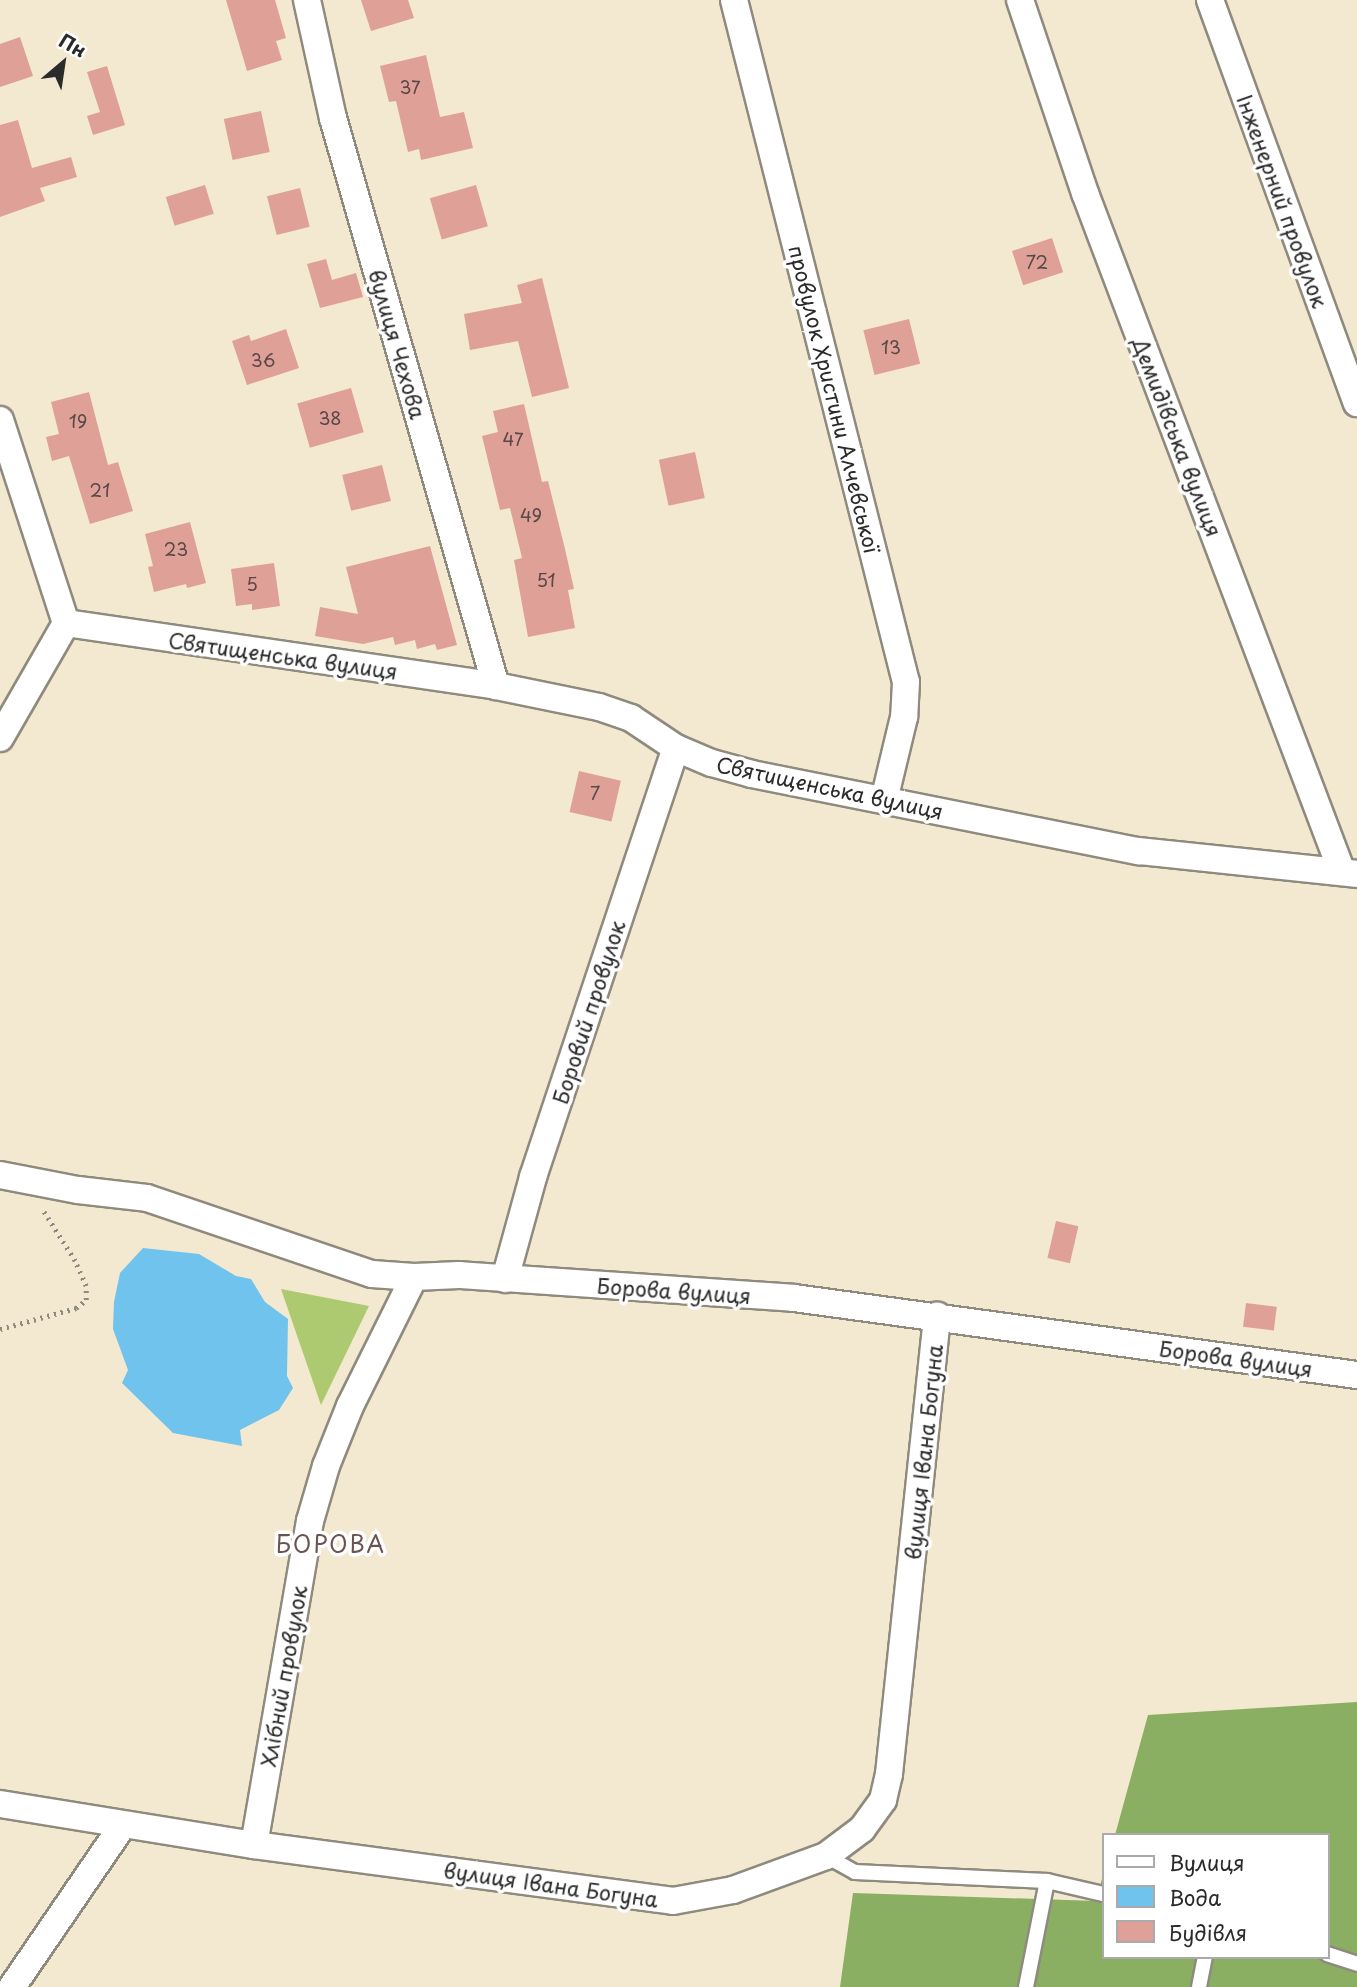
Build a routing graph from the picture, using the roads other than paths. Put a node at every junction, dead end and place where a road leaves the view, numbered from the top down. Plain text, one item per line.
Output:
1 (307, 0) edge
2 (734, 0) edge
3 (1020, 0) edge
4 (1210, 0) edge
5 (1357, 403) edge
6 (0, 420) edge
7 (66, 623) junction
8 (496, 686) junction
9 (0, 738) edge
10 (676, 748) junction
11 (884, 800) junction
12 (1349, 873) edge
13 (10, 1178) edge
14 (414, 1277) junction
15 (505, 1279) junction
16 (937, 1316) junction
17 (1357, 1375) edge
18 (0, 1804) edge
19 (123, 1825) junction
20 (254, 1845) junction
21 (826, 1856) junction
22 (1047, 1881) junction
23 (1102, 1894) edge
24 (1329, 1955) edge
25 (1205, 1959) edge
26 (1357, 1964) edge
27 (12, 1987) edge
28 (1026, 1987) edge
29 (1199, 1987) edge

1 - 8 street, вулиця Чехова
2 - 11 street, провулок Христини Алчевської
3 - 12 street, Демидівська вулиця
4 - 5 street, Інженерний провулок
6 - 7 street
7 - 8 street, Святищенська вулиця
7 - 9 street
8 - 10 street, Святищенська вулиця
10 - 11 street, Святищенська вулиця
10 - 15 street, Боровий провулок
11 - 12 street, Святищенська вулиця
13 - 14 street, Борова вулиця
14 - 15 street, Борова вулиця
14 - 20 street, Хлібний провулок
15 - 16 street, Борова вулиця
16 - 17 street, Борова вулиця
16 - 21 street, вулиця Івана Богуна
18 - 19 street, вулиця Івана Богуна
19 - 20 street, вулиця Івана Богуна
19 - 27 street
20 - 21 street, вулиця Івана Богуна
21 - 22 lane
22 - 23 lane
22 - 28 lane
24 - 26 lane
25 - 29 lane

